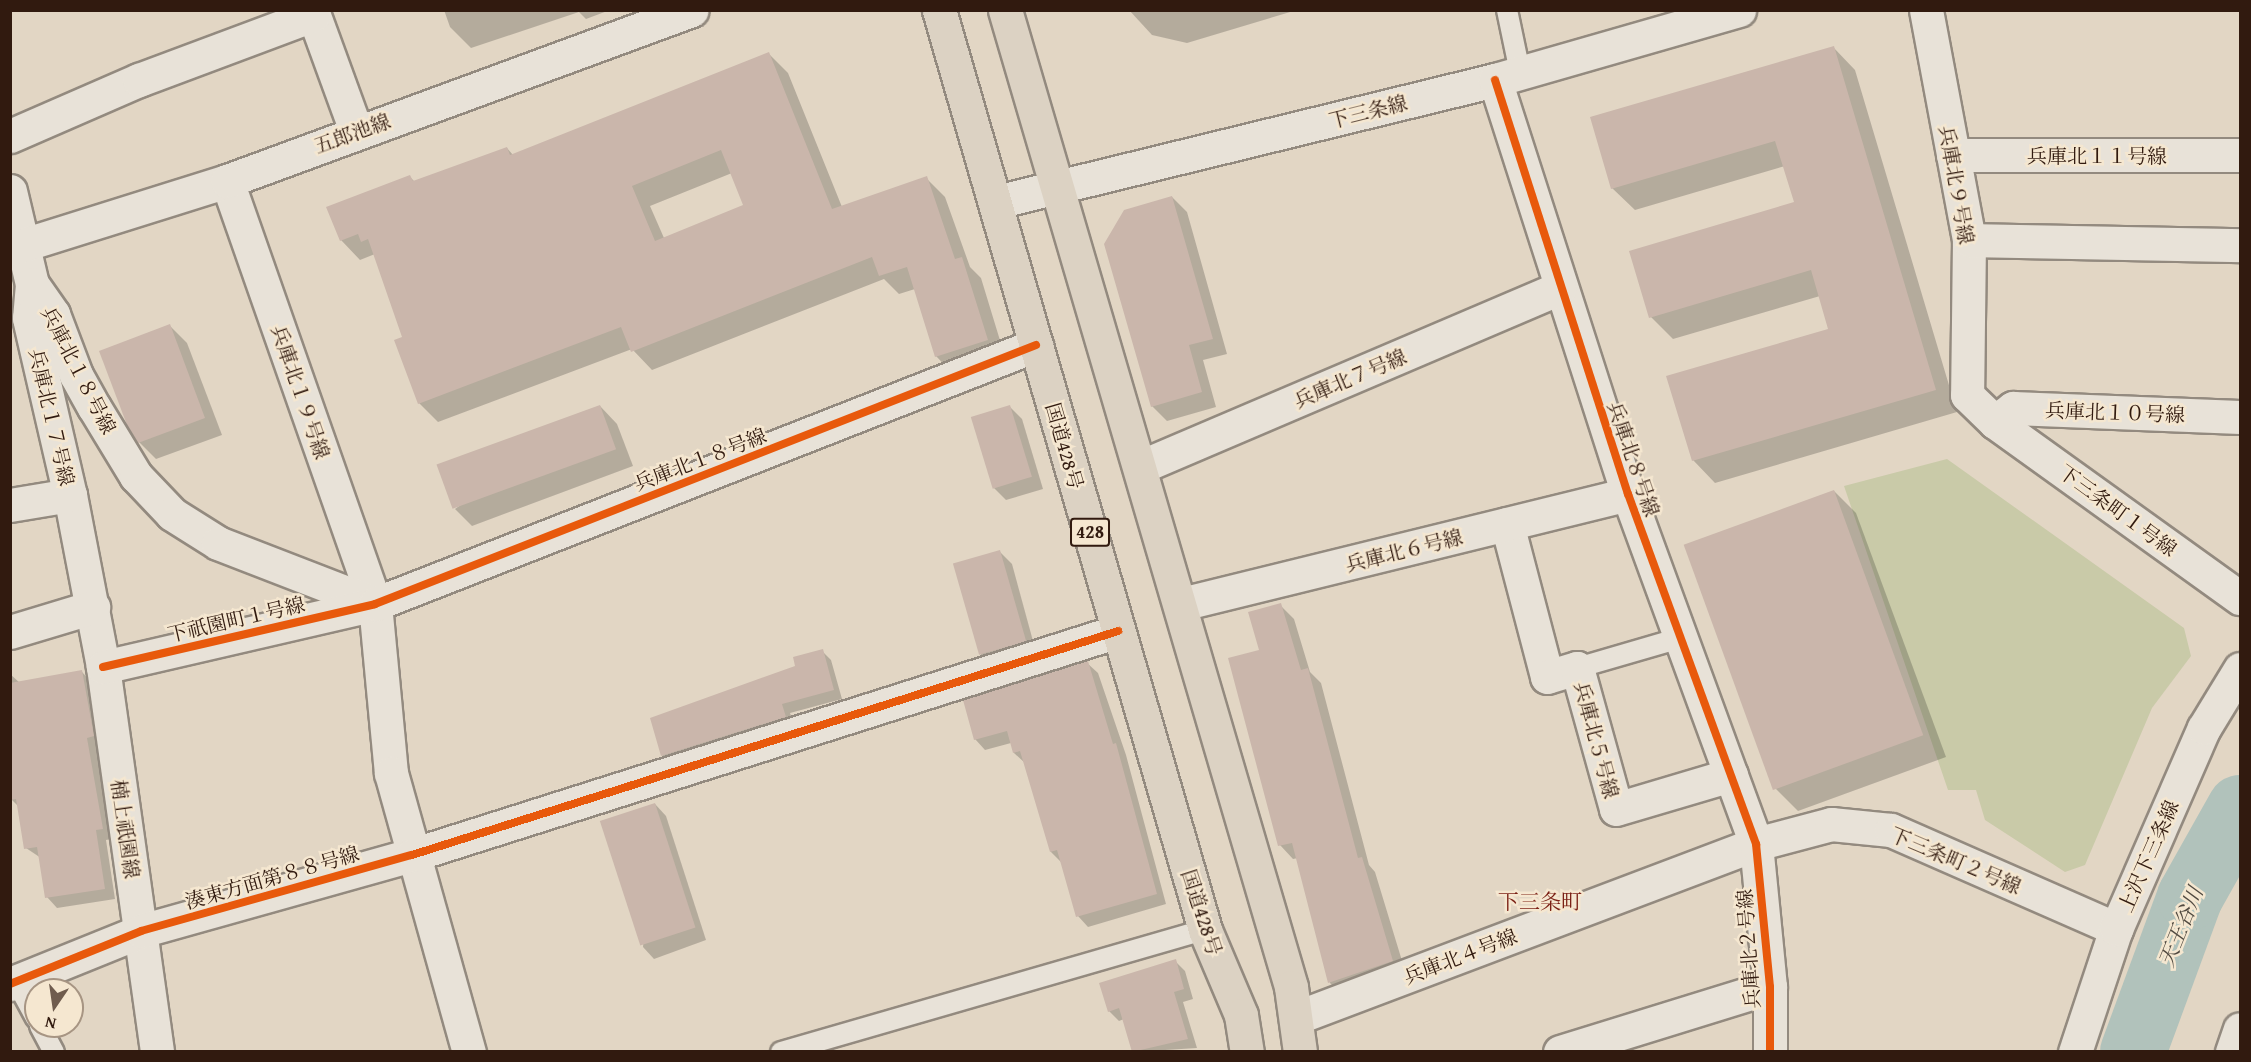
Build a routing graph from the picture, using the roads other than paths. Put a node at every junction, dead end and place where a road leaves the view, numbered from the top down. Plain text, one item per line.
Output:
1 (692, 10) edge
2 (939, 10) edge
3 (1005, 10) edge
4 (1507, 10) edge
5 (1926, 10) edge
6 (313, 13) edge
7 (1720, 13) edge
8 (1508, 76) junction
9 (356, 131) junction
10 (10, 136) edge
11 (1953, 155) junction
12 (2241, 155) edge
13 (226, 181) junction
14 (1058, 187) junction
15 (10, 191) edge
16 (996, 202) junction
17 (1969, 240) junction
18 (2241, 245) edge
19 (16, 247) edge
20 (32, 284) junction
21 (1559, 288) junction
22 (1036, 345) junction
23 (2241, 417) edge
24 (1995, 422) junction
25 (1140, 467) junction
26 (1628, 494) junction
27 (70, 495) junction
28 (10, 505) edge
29 (1507, 524) junction
30 (2241, 598) edge
31 (375, 604) junction
32 (1181, 604) junction
33 (93, 607) junction
34 (1118, 631) junction
35 (10, 632) edge
36 (1680, 638) junction
37 (103, 667) junction
38 (1577, 668) junction
39 (2241, 669) edge
40 (1731, 775) junction
41 (1756, 844) junction
42 (412, 855) junction
43 (2116, 929) junction
44 (1205, 930) junction
45 (141, 931) junction
46 (13, 983) edge
47 (1770, 987) junction
48 (24, 1000) edge
49 (1298, 1017) junction
50 (2241, 1029) edge
51 (46, 1038) edge
52 (54, 1052) edge
53 (157, 1052) edge
54 (469, 1052) edge
55 (781, 1052) edge
56 (1247, 1052) edge
57 (1300, 1052) edge
58 (1560, 1052) edge
59 (1770, 1052) edge
60 (2075, 1052) edge
61 (2232, 1052) edge

1 - 9 street, 五郎池線
2 - 16 highway, 国道428号 / 428
3 - 14 highway
4 - 8 lane
5 - 11 street, 兵庫北９号線
6 - 9 street
6 - 10 street
7 - 8 street, 下三条線
8 - 14 street, 下三条線
8 - 21 street, 兵庫北８号線
9 - 13 street, 五郎池線
11 - 12 street, 兵庫北１１号線
11 - 17 street, 兵庫北９号線
13 - 19 street, 五郎池線
13 - 31 street, 兵庫北１９号線
14 - 16 street, 下三条線
14 - 25 highway
15 - 19 street, 兵庫北１７号線
16 - 22 highway, 国道428号 / 428
17 - 18 street
17 - 24 street, 兵庫北９号線
19 - 20 street, 兵庫北１７号線
20 - 27 street, 兵庫北１７号線
20 - 31 street, 兵庫北１８号線
21 - 25 street, 兵庫北７号線
21 - 26 street, 兵庫北８号線
22 - 31 street, 兵庫北１８号線
22 - 34 highway, 国道428号 / 428
23 - 24 street, 兵庫北１０号線
24 - 30 street, 下三条町１号線
25 - 32 highway
26 - 29 street, 兵庫北６号線
26 - 36 street, 兵庫北８号線
27 - 28 street
27 - 33 street, 兵庫北１７号線
29 - 32 street, 兵庫北６号線
29 - 38 street, 兵庫北５号線
31 - 37 street, 下祇園町１号線
31 - 42 street, 兵庫北１９号線
32 - 49 highway
33 - 35 street
33 - 37 street, 楠上祇園線
34 - 42 street, 湊東方面第８８号線
34 - 44 highway, 国道428号 / 428
36 - 38 lane
36 - 40 street, 兵庫北８号線
37 - 45 street, 楠上祇園線
38 - 40 street, 兵庫北５号線
39 - 43 street, 上沢下三条線
40 - 41 street, 兵庫北８号線
41 - 43 street, 下三条町２号線
41 - 47 street, 兵庫北２号線
41 - 49 street, 兵庫北４号線
42 - 45 street, 湊東方面第８８号線
42 - 54 street, 兵庫北１９号線
43 - 60 street, 上沢下三条線
44 - 55 lane
44 - 56 highway, 国道428号 / 428
45 - 46 street, 湊東方面第８８号線
45 - 53 street, 楠上祇園線
46 - 48 lane
47 - 58 street
47 - 59 street, 兵庫北２号線
49 - 57 highway
50 - 61 street
51 - 52 lane

